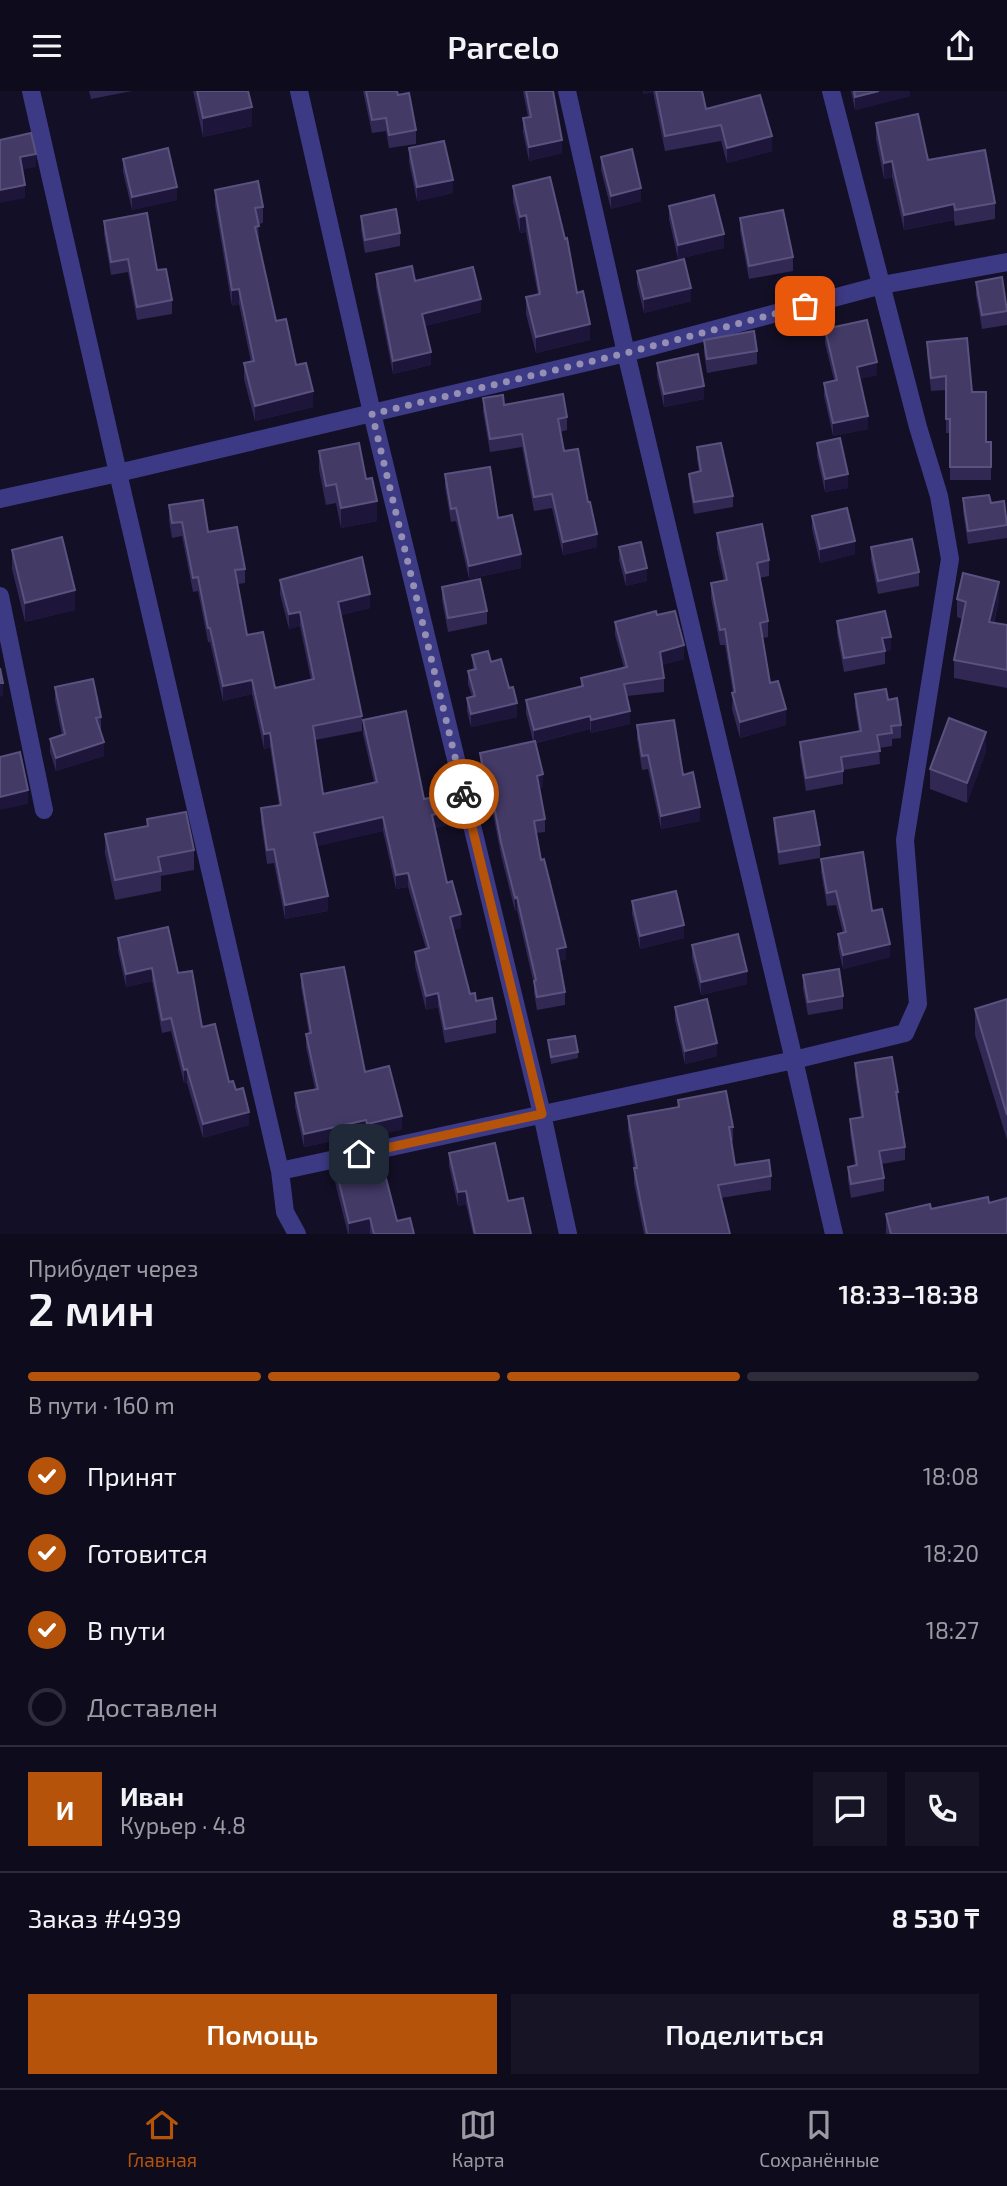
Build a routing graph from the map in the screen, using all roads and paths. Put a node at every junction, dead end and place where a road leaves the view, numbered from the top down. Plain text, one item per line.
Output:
1 (31, 91) edge
2 (299, 91) edge
3 (567, 91) edge
4 (831, 91) edge
5 (1007, 262) edge
6 (882, 285) junction
7 (626, 353) junction
8 (372, 414) junction
9 (118, 473) junction
10 (0, 499) edge
11 (0, 596) edge
12 (44, 810) dead end
13 (794, 1060) junction
14 (542, 1114) junction
15 (281, 1171) junction
16 (297, 1234) edge
17 (568, 1234) edge
18 (834, 1234) edge

1 - 9 street
2 - 8 street
3 - 7 street
4 - 6 street
5 - 6 street
6 - 7 street
6 - 13 street
7 - 8 street
7 - 13 street
8 - 9 street
8 - 14 street
9 - 10 street
9 - 15 street
11 - 12 street
13 - 14 street
13 - 18 street
14 - 15 street
14 - 17 street
15 - 16 street

